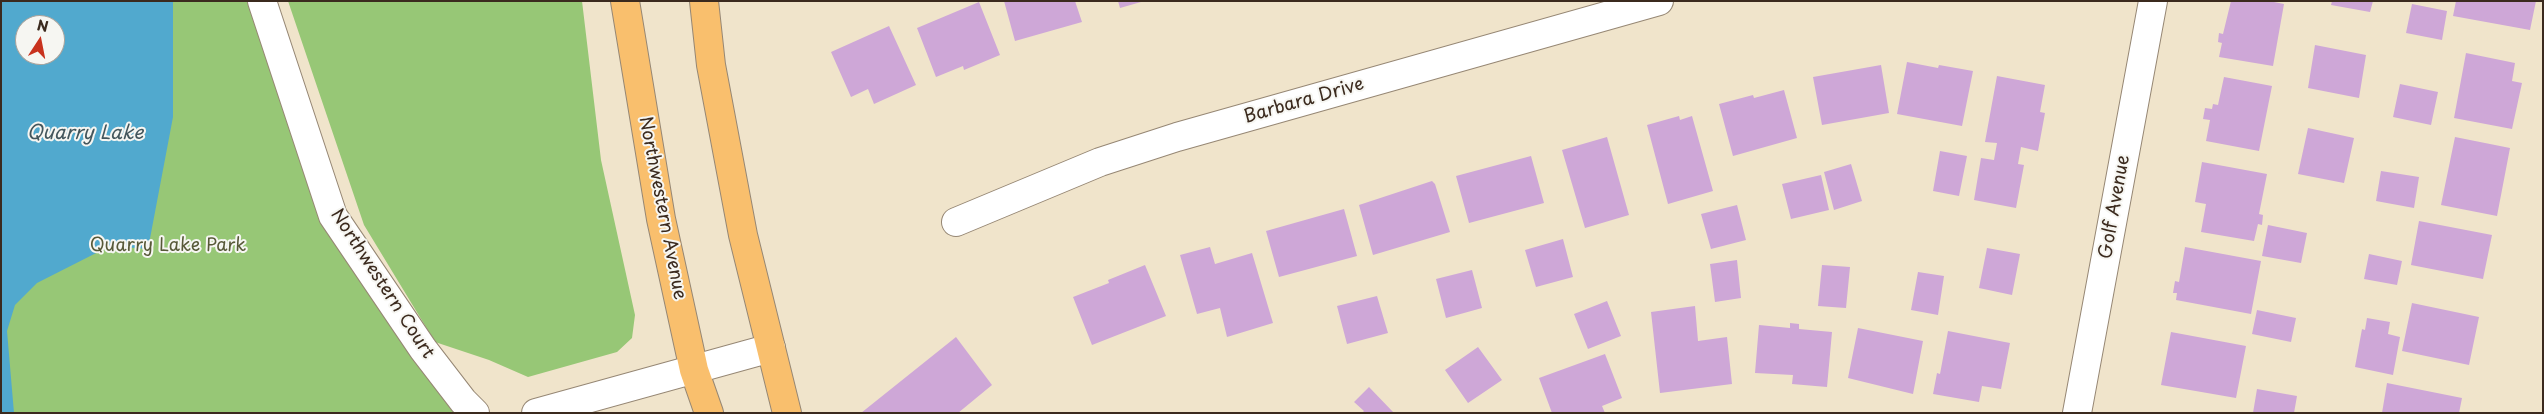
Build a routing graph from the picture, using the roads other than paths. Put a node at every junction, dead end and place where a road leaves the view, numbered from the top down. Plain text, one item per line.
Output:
1 (262, 1) edge
2 (625, 1) edge
3 (704, 1) edge
4 (1659, 1) edge
5 (2153, 1) edge
6 (956, 222) dead end
7 (771, 348) junction
8 (694, 370) junction
9 (475, 413) edge
10 (536, 413) edge
11 (709, 413) edge
12 (786, 413) edge
13 (2077, 413) edge

1 - 9 street, Northwestern Court
2 - 8 main road, Northwestern Avenue
3 - 7 main road
4 - 6 street, Barbara Drive
5 - 13 street, Golf Avenue
7 - 8 street
7 - 12 main road
8 - 10 street
8 - 11 main road, Northwestern Avenue

